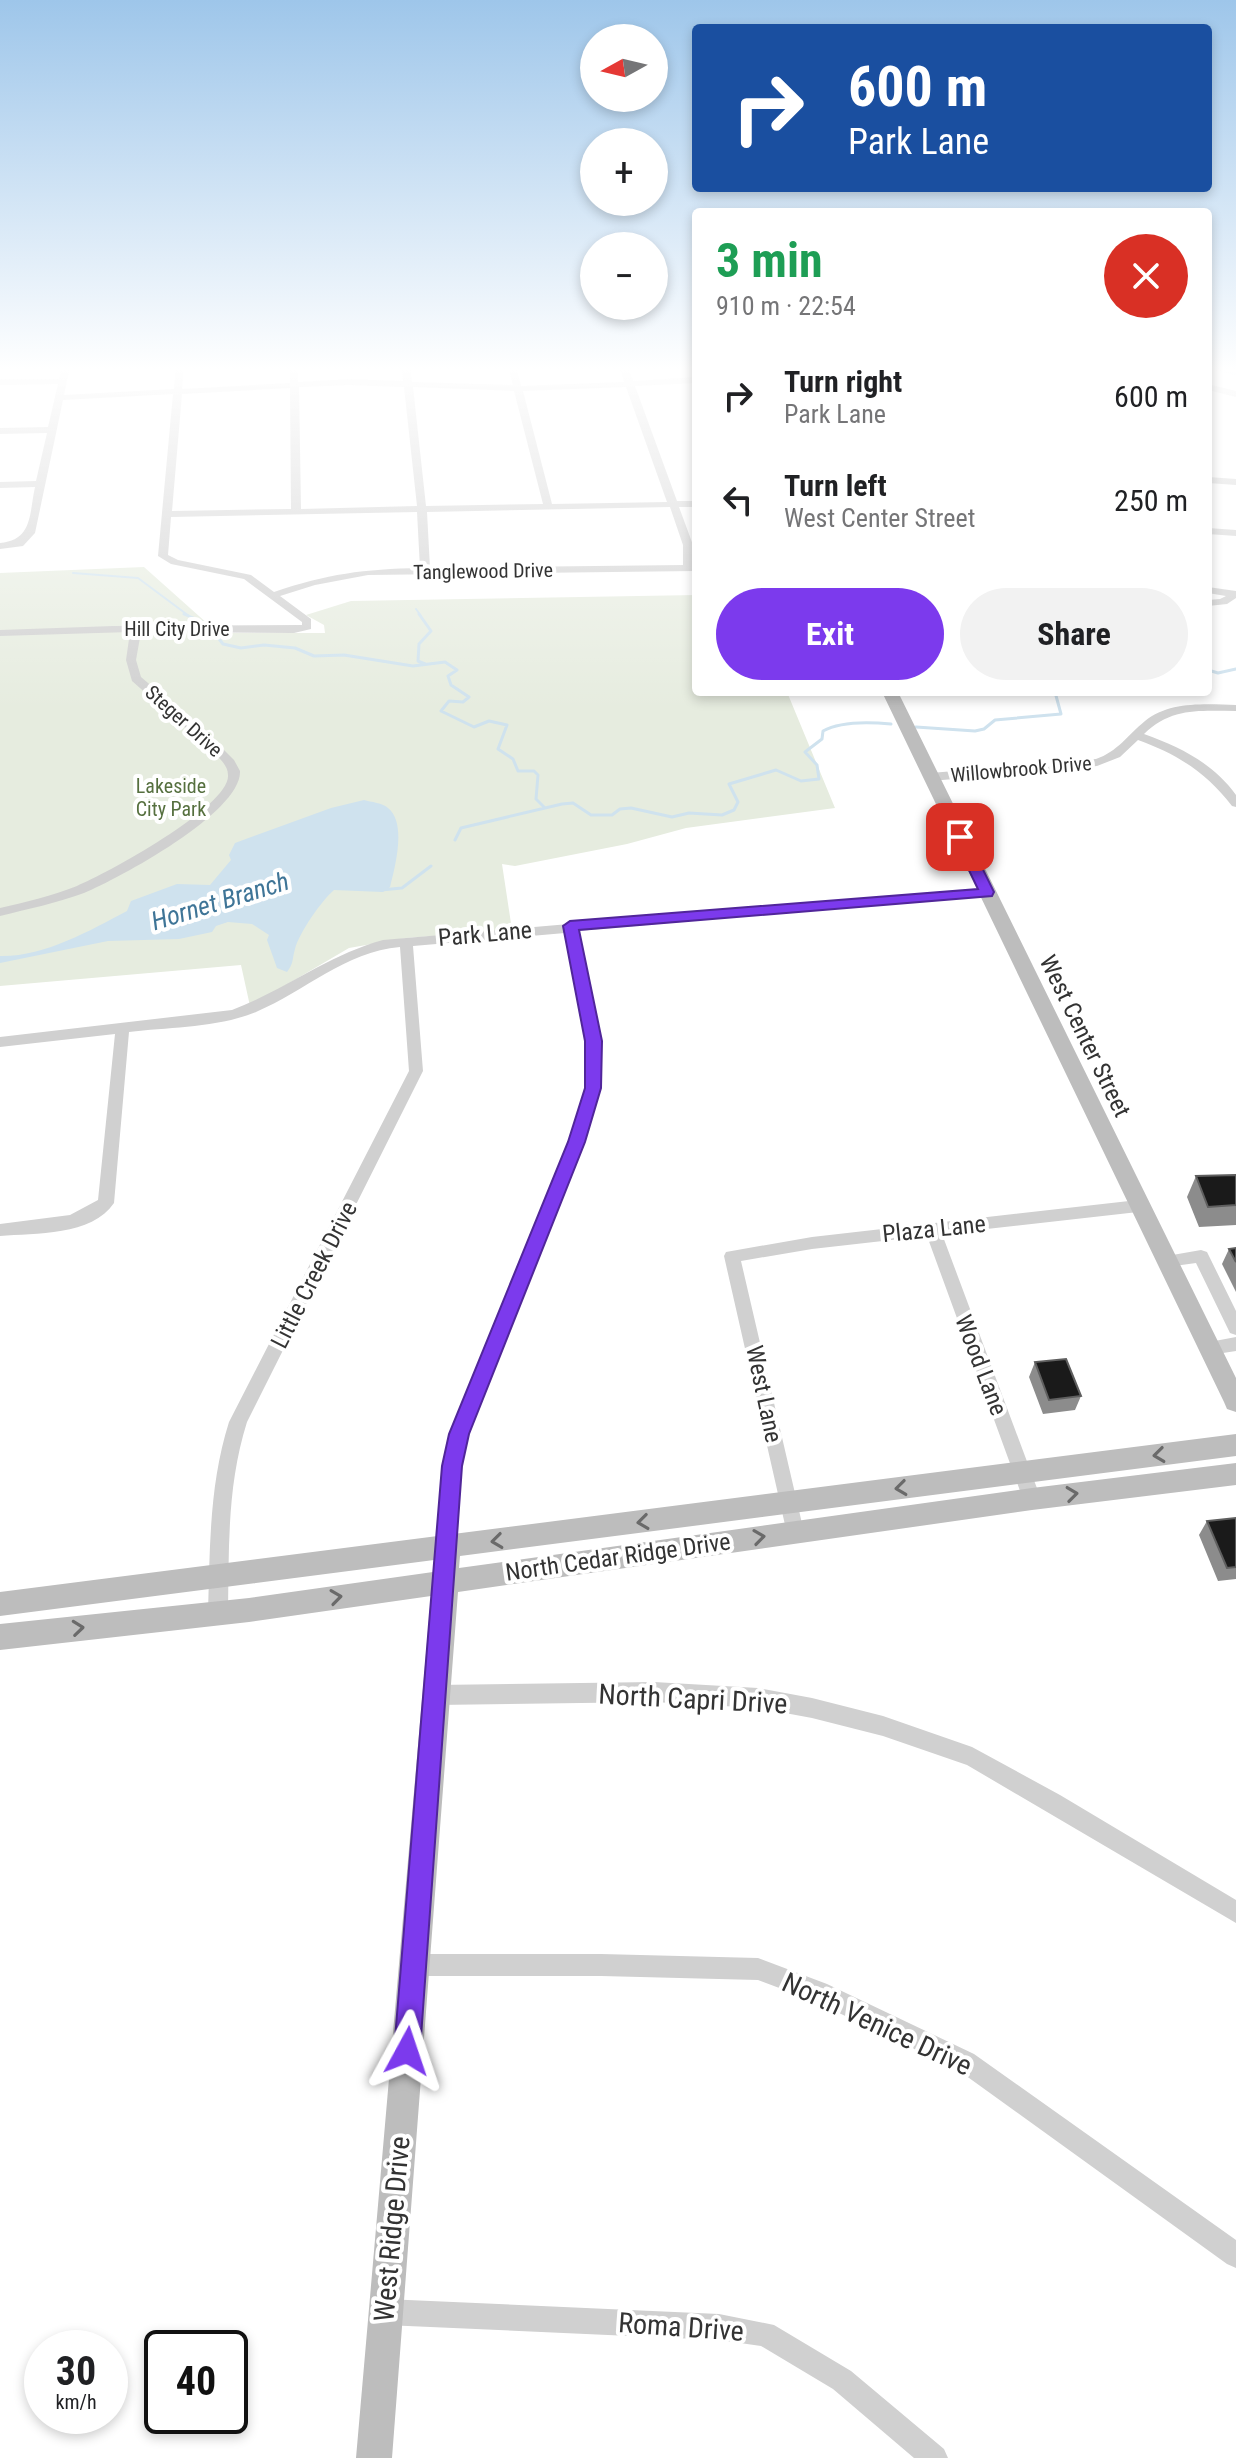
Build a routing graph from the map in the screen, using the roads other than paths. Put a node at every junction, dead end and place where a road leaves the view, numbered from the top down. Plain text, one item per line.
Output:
1 (43, 481) edge
2 (169, 481) edge
3 (296, 481) edge
4 (419, 481) edge
5 (541, 481) edge
6 (664, 481) edge
7 (42, 484) junction
8 (0, 485) edge
9 (692, 504) edge
10 (673, 505) junction
11 (548, 506) junction
12 (422, 507) junction
13 (296, 512) junction
14 (166, 514) junction
15 (1212, 531) edge
16 (1236, 533) edge
17 (0, 546) edge
18 (692, 568) edge
19 (425, 571) junction
20 (1212, 590) edge
21 (1235, 594) edge
22 (274, 595) junction
23 (1212, 603) edge
24 (0, 626) edge
25 (136, 629) junction
26 (46, 630) junction
27 (0, 633) edge
28 (892, 696) edge
29 (1236, 708) edge
30 (1138, 736) junction
31 (931, 777) junction
32 (1236, 803) edge
33 (987, 892) junction
34 (0, 912) edge
35 (570, 926) junction
36 (406, 942) junction
37 (122, 1030) junction
38 (0, 1042) edge
39 (1138, 1206) junction
40 (932, 1229) junction
41 (0, 1230) edge
42 (732, 1256) joint
43 (1167, 1261) junction
44 (1236, 1328) edge
45 (1236, 1344) edge
46 (1210, 1348) junction
47 (1236, 1402) edge
48 (1236, 1445) edge
49 (1021, 1472) junction
50 (1236, 1474) edge
51 (1032, 1499) junction
52 (788, 1503) junction
53 (795, 1532) junction
54 (448, 1547) junction
55 (219, 1577) junction
56 (445, 1581) junction
57 (0, 1604) edge
58 (218, 1613) junction
59 (0, 1637) edge
60 (436, 1695) junction
61 (1236, 1912) edge
62 (414, 1965) junction
63 (1236, 2255) edge
64 (385, 2312) junction
65 (374, 2458) edge
66 (935, 2458) edge

1 - 7 street
2 - 14 street
3 - 13 street
4 - 12 street
5 - 11 street
6 - 10 street
7 - 8 street
7 - 17 street
9 - 10 street
10 - 11 street
10 - 18 street
11 - 12 street
12 - 13 street
12 - 19 street
13 - 14 street
14 - 22 street
15 - 16 street
18 - 19 street, Tanglewood Drive
19 - 22 street, Tanglewood Drive
20 - 21 street
21 - 23 street
22 - 25 street, Hill City Drive
24 - 26 street, Hill City Drive
25 - 26 street, Hill City Drive
25 - 34 street, Steger Drive
26 - 27 street, Hill City Drive
28 - 31 main road, West Center Street
29 - 30 street, Willowbrook Drive
30 - 31 street, Willowbrook Drive
30 - 32 street
31 - 33 main road, West Center Street
33 - 35 street, Park Lane
33 - 39 main road, West Center Street
35 - 36 street, Park Lane
35 - 54 street, West Ridge Drive
36 - 37 street, Park Lane
36 - 55 street, Little Creek Drive
37 - 38 street, Park Lane
37 - 41 street
39 - 40 street, Plaza Lane
39 - 43 main road, West Center Street
40 - 42 street, Plaza Lane
40 - 49 street, Wood Lane
42 - 52 street, West Lane
43 - 44 street
43 - 46 main road, West Center Street
45 - 46 street
46 - 47 main road, West Center Street
48 -> 49 main road, North Cedar Ridge Drive
49 - 51 street, Wood Lane
49 -> 52 main road, North Cedar Ridge Drive
51 -> 50 main road, North Cedar Ridge Drive
51 - 53 main road, North Cedar Ridge Drive
52 - 53 street, West Lane
52 -> 54 main road, North Cedar Ridge Drive
56 -> 53 main road, North Cedar Ridge Drive
54 - 55 main road, North Cedar Ridge Drive
54 - 56 main road, West Ridge Drive
55 - 57 main road, North Cedar Ridge Drive
55 - 58 street, Little Creek Drive
58 -> 56 main road, North Cedar Ridge Drive
56 - 60 main road, West Ridge Drive
59 -> 58 main road, North Cedar Ridge Drive
60 - 61 street, North Capri Drive
60 - 62 main road, West Ridge Drive
62 - 63 street, North Venice Drive
62 - 64 main road, West Ridge Drive
64 - 65 main road, West Ridge Drive
64 - 66 street, Roma Drive

